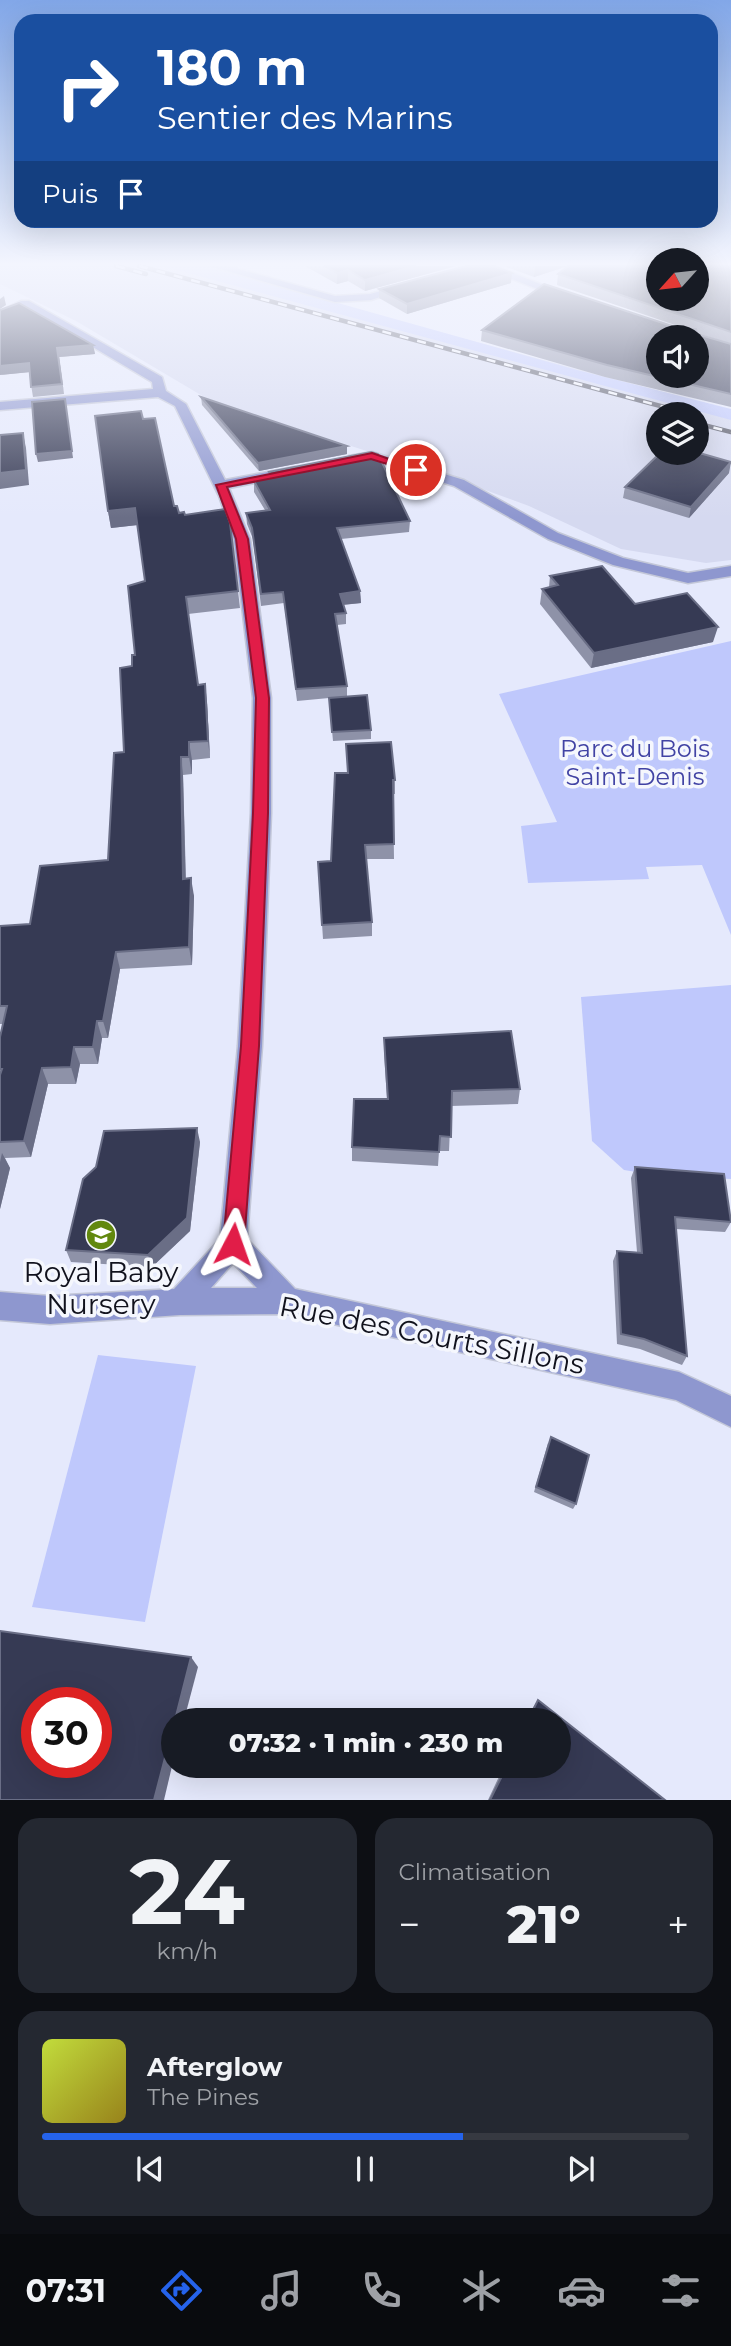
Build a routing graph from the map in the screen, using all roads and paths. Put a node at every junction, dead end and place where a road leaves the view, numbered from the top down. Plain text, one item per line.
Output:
1 (106, 350) edge
2 (160, 393) junction
3 (0, 406) edge
4 (332, 464) edge
5 (306, 469) edge
6 (221, 485) junction
7 (731, 571) edge
8 (233, 1244) junction
9 (288, 1301) junction
10 (180, 1302) junction
11 (0, 1306) edge
12 (731, 1412) edge

1 - 2 street
2 - 3 street
2 - 6 street
4 - 7 street
5 - 6 street
6 - 8 street
8 - 9 street
8 - 10 street
9 - 10 street, Rue des Courts Sillons
9 - 12 street, Rue des Courts Sillons
10 - 11 street, Rue des Courts Sillons

